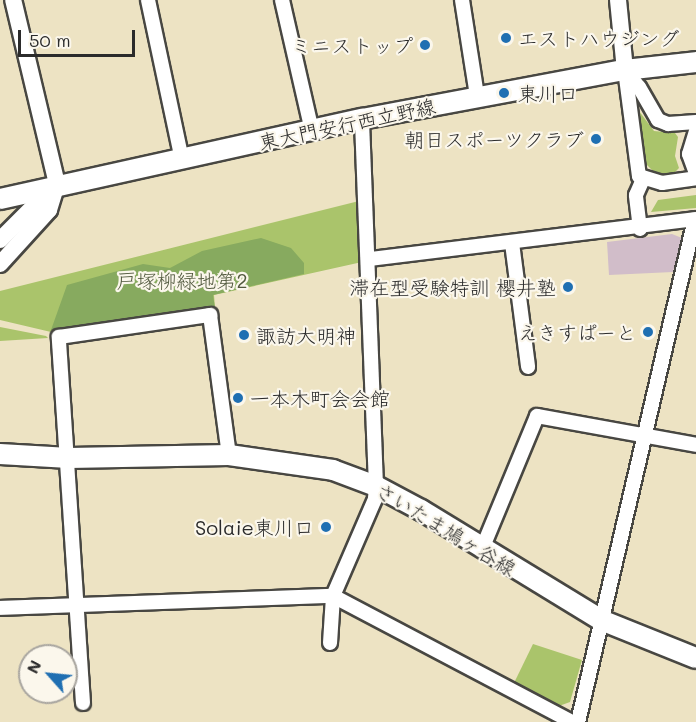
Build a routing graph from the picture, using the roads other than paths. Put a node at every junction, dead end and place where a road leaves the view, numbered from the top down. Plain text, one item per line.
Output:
1 (13, 0) edge
2 (148, 0) edge
3 (282, 0) edge
4 (462, 0) edge
5 (618, 0) edge
6 (696, 62) edge
7 (625, 70) junction
8 (477, 96) junction
9 (362, 119) junction
10 (696, 122) edge
11 (312, 131) junction
12 (696, 131) edge
13 (182, 160) junction
14 (696, 174) edge
15 (696, 178) edge
16 (643, 179) junction
17 (57, 184) junction
18 (0, 199) edge
19 (695, 219) edge
20 (640, 229) junction
21 (0, 240) edge
22 (512, 243) junction
23 (370, 259) junction
24 (0, 264) edge
25 (528, 367) dead end
26 (647, 436) junction
27 (696, 446) edge
28 (0, 454) edge
29 (229, 455) junction
30 (69, 458) junction
31 (376, 486) junction
32 (482, 549) junction
33 (333, 596) junction
34 (78, 605) junction
35 (0, 608) edge
36 (601, 620) junction
37 (330, 643) dead end
38 (696, 658) edge
39 (83, 703) dead end
40 (572, 722) edge
41 (578, 722) edge

1 - 17 street
2 - 13 street
3 - 11 street
4 - 8 street
5 - 7 street
6 - 7 main road, 東大門安行西立野線
7 - 8 main road, 東大門安行西立野線
7 - 10 street
7 - 16 street
8 - 9 main road, 東大門安行西立野線
9 - 11 main road, 東大門安行西立野線
9 - 23 street
11 - 13 main road, 東大門安行西立野線
12 - 14 street
13 - 17 main road, 東大門安行西立野線
15 - 16 street
16 - 20 street
17 - 18 main road, 東大門安行西立野線
17 - 21 street
17 - 24 street
19 - 20 street
19 - 26 street
20 - 22 street
22 - 23 street
22 - 25 street
23 - 31 street
26 - 27 street
26 - 32 street
26 - 36 street
28 - 30 main road, さいたま鳩ヶ谷線
29 - 30 main road, さいたま鳩ヶ谷線
29 - 30 street
29 - 31 main road, さいたま鳩ヶ谷線
30 - 34 street
31 - 32 main road, さいたま鳩ヶ谷線
31 - 33 street
32 - 36 main road, さいたま鳩ヶ谷線
33 - 34 street
33 - 37 street
33 - 40 street
34 - 35 street
34 - 39 street
36 - 38 main road, さいたま鳩ヶ谷線
36 - 41 street

